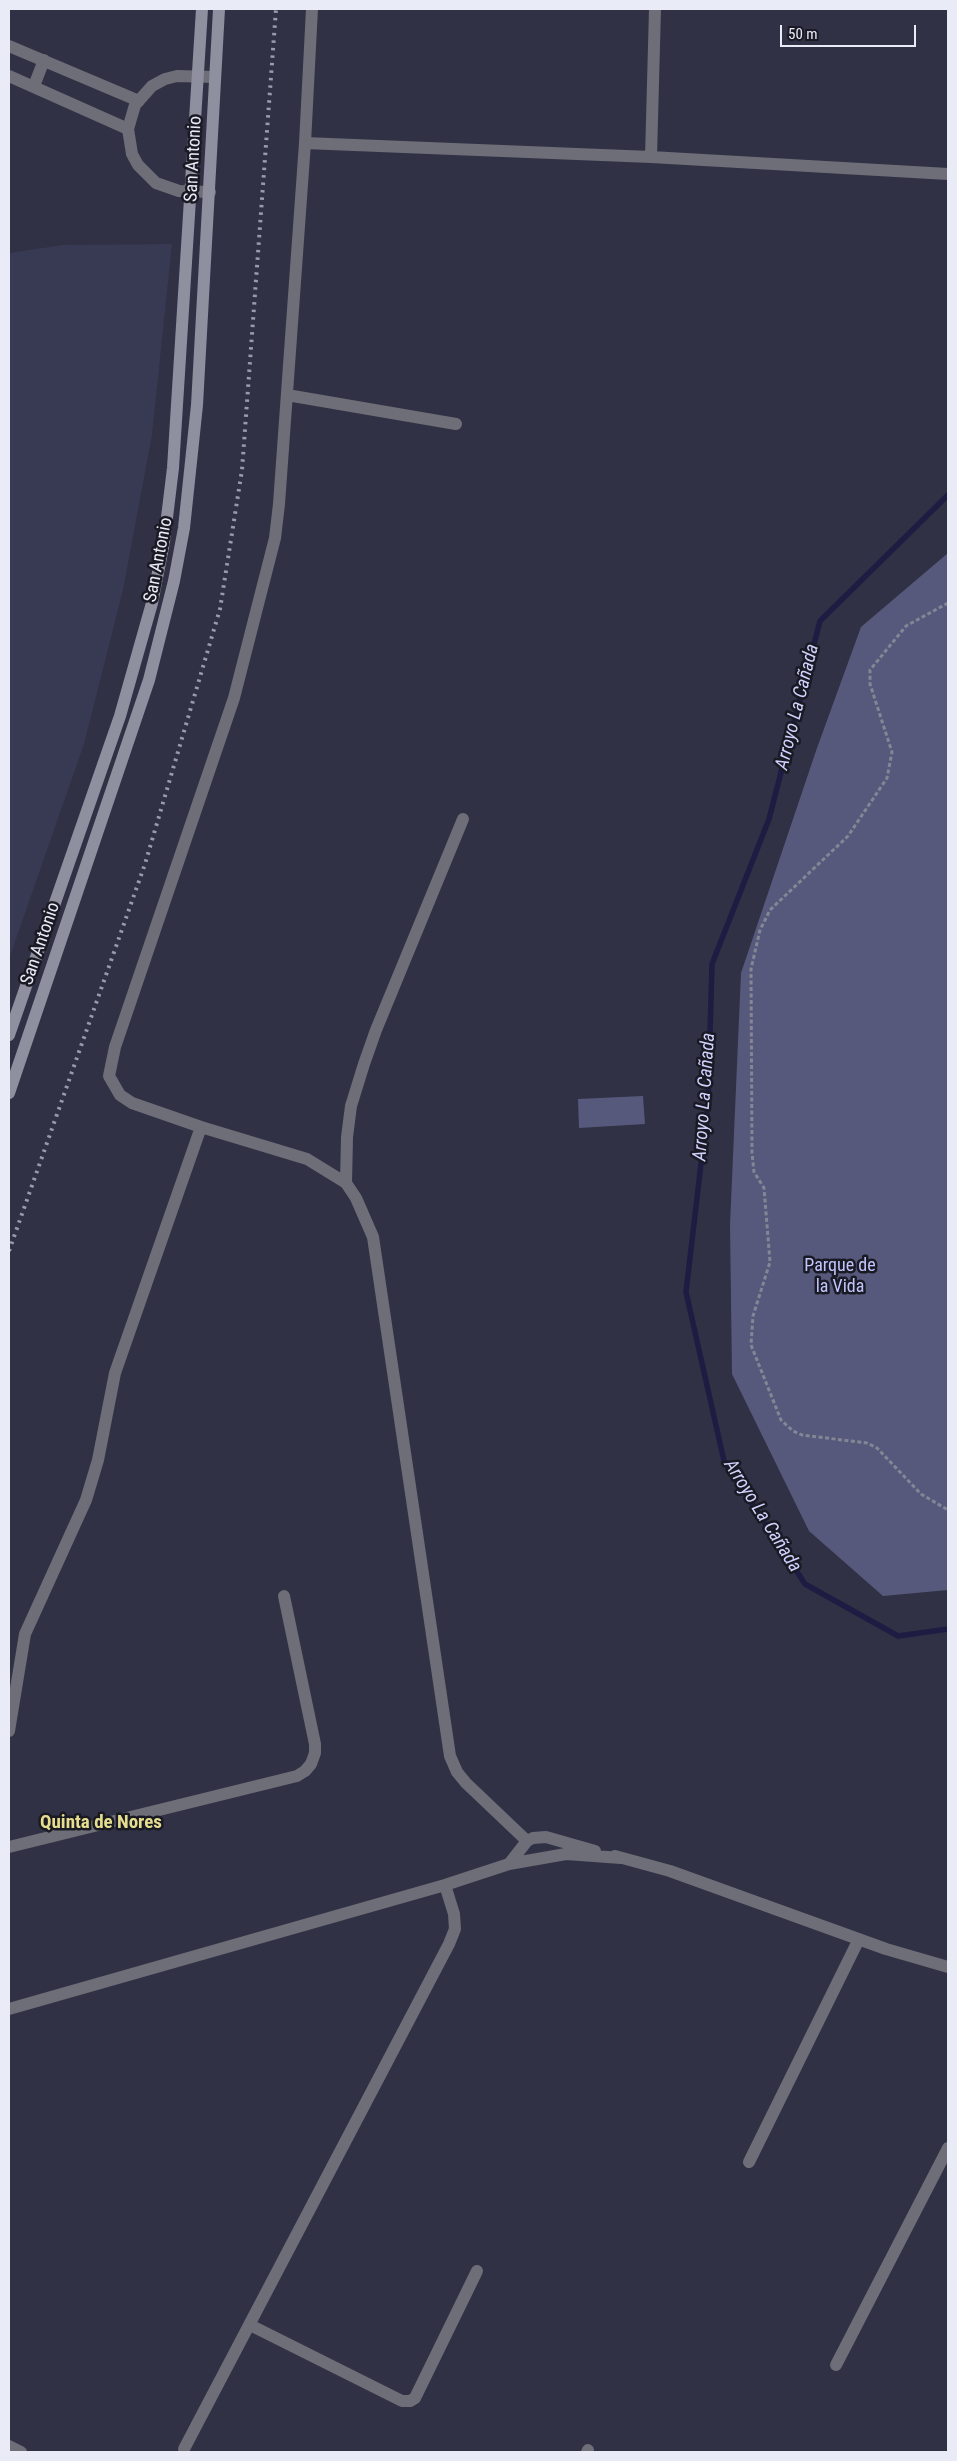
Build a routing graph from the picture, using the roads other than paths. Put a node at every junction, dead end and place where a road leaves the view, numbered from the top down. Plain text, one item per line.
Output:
1 (202, 9) edge
2 (219, 9) edge
3 (312, 9) edge
4 (655, 9) edge
5 (9, 46) edge
6 (44, 60) junction
7 (9, 76) edge
8 (198, 76) junction
9 (215, 77) junction
10 (34, 86) junction
11 (138, 101) junction
12 (128, 129) junction
13 (305, 143) junction
14 (651, 157) junction
15 (948, 174) edge
16 (191, 191) junction
17 (210, 192) junction
18 (287, 395) junction
19 (456, 424) dead end
20 (462, 819) dead end
21 (9, 1035) edge
22 (9, 1094) edge
23 (201, 1127) junction
24 (346, 1184) junction
25 (284, 1596) dead end
26 (9, 1731) edge
27 (527, 1841) junction
28 (9, 1847) edge
29 (622, 1858) junction
30 (509, 1864) junction
31 (445, 1885) junction
32 (858, 1939) junction
33 (948, 1967) edge
34 (9, 2009) edge
35 (948, 2148) edge
36 (749, 2162) dead end
37 (478, 2270) dead end
38 (250, 2325) junction
39 (836, 2365) dead end
40 (9, 2446) edge
41 (184, 2449) dead end
42 (22, 2452) edge

1 - 8 main road, San Antonio
2 - 9 main road, San Antonio
3 - 13 street
4 - 14 street
5 - 6 street
6 - 10 street
6 - 11 street
7 - 10 street
8 - 9 street
8 - 11 street
8 - 16 main road, San Antonio
9 - 17 main road, San Antonio
10 - 12 street
11 - 12 street
12 - 16 street
13 - 14 street
13 - 18 street
14 - 15 street
16 - 17 street
16 - 21 main road, San Antonio
17 - 22 main road, San Antonio
18 - 19 street
18 - 23 street
20 - 24 street
23 - 24 street
23 - 26 street
24 - 27 street
25 - 28 street
27 - 29 street
27 - 30 street
29 - 30 street
29 - 32 street
30 - 31 street
31 - 34 street
31 - 38 street
32 - 33 street
32 - 36 street
35 - 39 street
37 - 38 street
38 - 41 street
40 - 42 street

